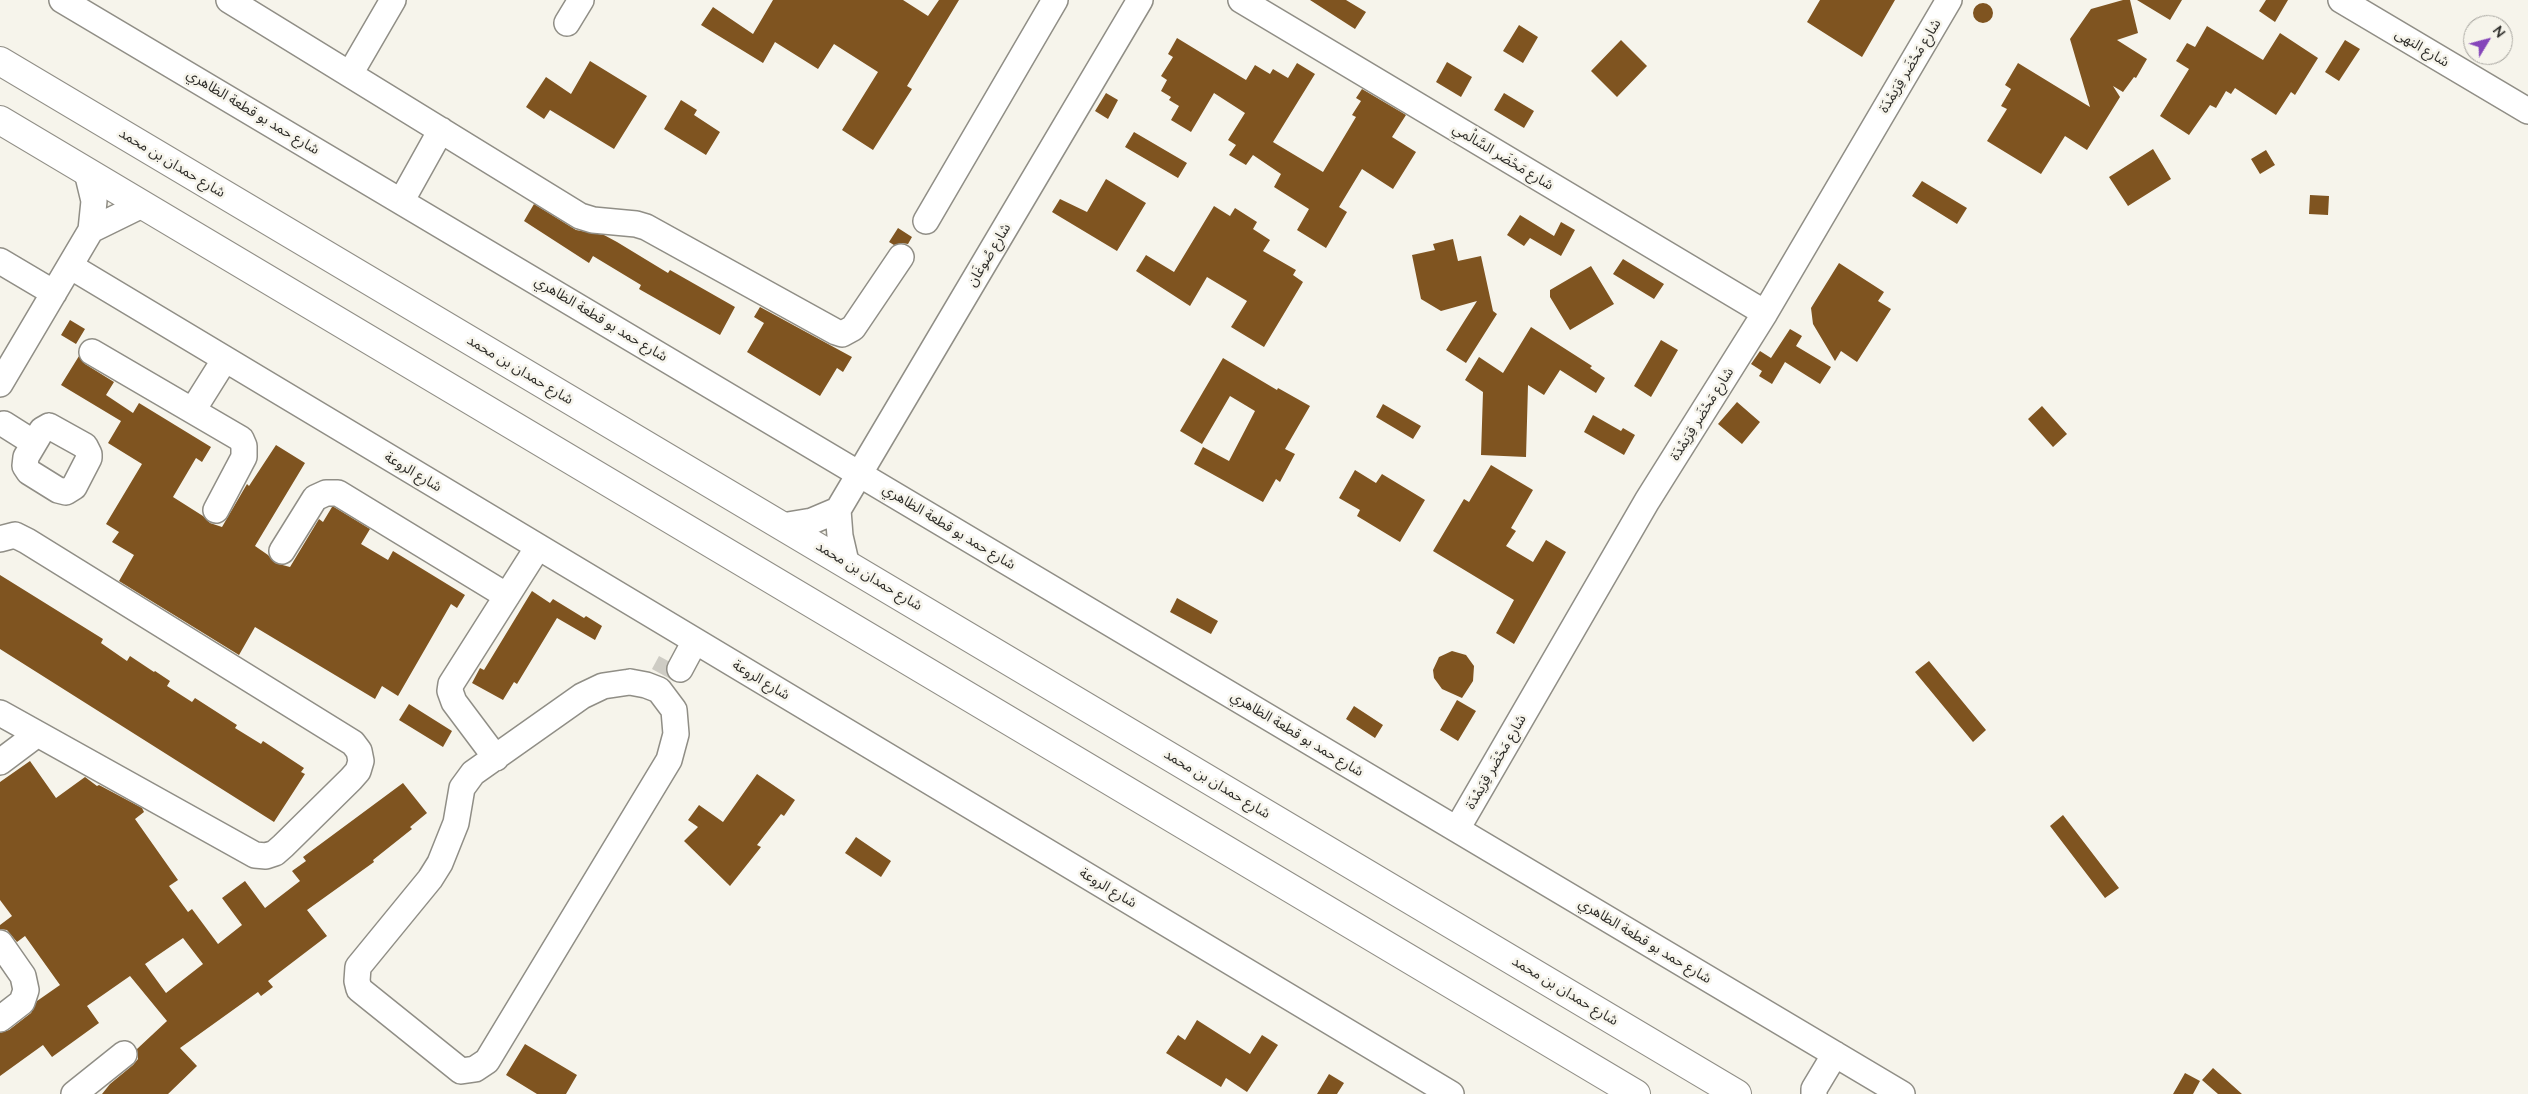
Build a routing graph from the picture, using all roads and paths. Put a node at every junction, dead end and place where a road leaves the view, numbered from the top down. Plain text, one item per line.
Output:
1 (62, 0) edge
2 (229, 0) edge
3 (393, 0) edge
4 (581, 0) edge
5 (1140, 0) edge
6 (1241, 0) edge
7 (1949, 0) edge
8 (2341, 0) edge
9 (1052, 1) edge
10 (567, 23) dead end
11 (0, 61) edge
12 (350, 74) junction
13 (2528, 111) edge
14 (0, 120) edge
15 (441, 130) junction
16 (87, 172) junction
17 (402, 200) junction
18 (142, 205) junction
19 (926, 221) dead end
20 (92, 230) junction
21 (901, 257) dead end
22 (0, 261) edge
23 (70, 266) junction
24 (54, 293) junction
25 (1765, 313) junction
26 (92, 352) dead end
27 (225, 359) junction
28 (0, 384) edge
29 (194, 410) junction
30 (4, 424) dead end
31 (34, 443) dead end
32 (859, 474) junction
33 (216, 510) dead end
34 (838, 510) junction
35 (782, 526) junction
36 (0, 539) edge
37 (538, 547) junction
38 (282, 551) dead end
39 (846, 562) junction
40 (506, 596) junction
41 (690, 638) junction
42 (668, 679) junction
43 (0, 714) edge
44 (36, 735) junction
45 (496, 758) junction
46 (0, 762) edge
47 (1457, 829) junction
48 (0, 943) edge
49 (0, 1019) edge
50 (124, 1054) dead end
51 (1835, 1054) junction
52 (1811, 1092) edge
53 (74, 1094) edge
54 (1452, 1094) edge
55 (1636, 1094) edge
56 (1737, 1094) edge
57 (1902, 1094) edge

1 - 17 street, شارع حمد بو قطعة الظاهري
2 - 12 street
3 - 12 street
4 - 10 street
5 - 32 street, شارع صُوغَان
6 - 25 street, شارع مَحْضَر السَّالْمي
7 - 25 street, شارع مَحْضَر قِرَيمْدَة
8 - 13 street, شارع النهى
9 - 19 street
11 - 35 main road, شارع حمدان بن محمد
12 - 15 street
14 - 16 main road
15 - 17 street
15 - 21 street
16 - 18 main road
16 - 20 street
17 - 32 street, شارع حمد بو قطعة الظاهري
18 - 20 street
18 - 55 main road
20 - 23 street
22 - 24 street
23 - 24 street
23 - 27 street, شارع الروعة
24 - 28 street
25 - 47 street, شارع مَحْضَر قِرَيمْدَة
26 - 29 street
27 - 29 street
27 - 37 street, شارع الروعة
29 - 33 street
30 - 31 street
32 - 34 street, شارع صُوغَان
32 - 47 street, شارع حمد بو قطعة الظاهري
34 - 35 street
34 - 39 street
35 - 39 main road, شارع حمدان بن محمد
36 - 44 street
37 - 40 street
37 - 41 street, شارع الروعة
38 - 40 street
39 - 56 main road, شارع حمدان بن محمد
40 - 45 street
41 - 42 street
41 - 54 street, شارع الروعة
42 - 45 street
42 - 45 street
43 - 44 street
44 - 46 street
47 - 51 street, شارع حمد بو قطعة الظاهري
48 - 49 street
50 - 53 street
51 - 52 street
51 - 57 street, شارع حمد بو قطعة الظاهري

